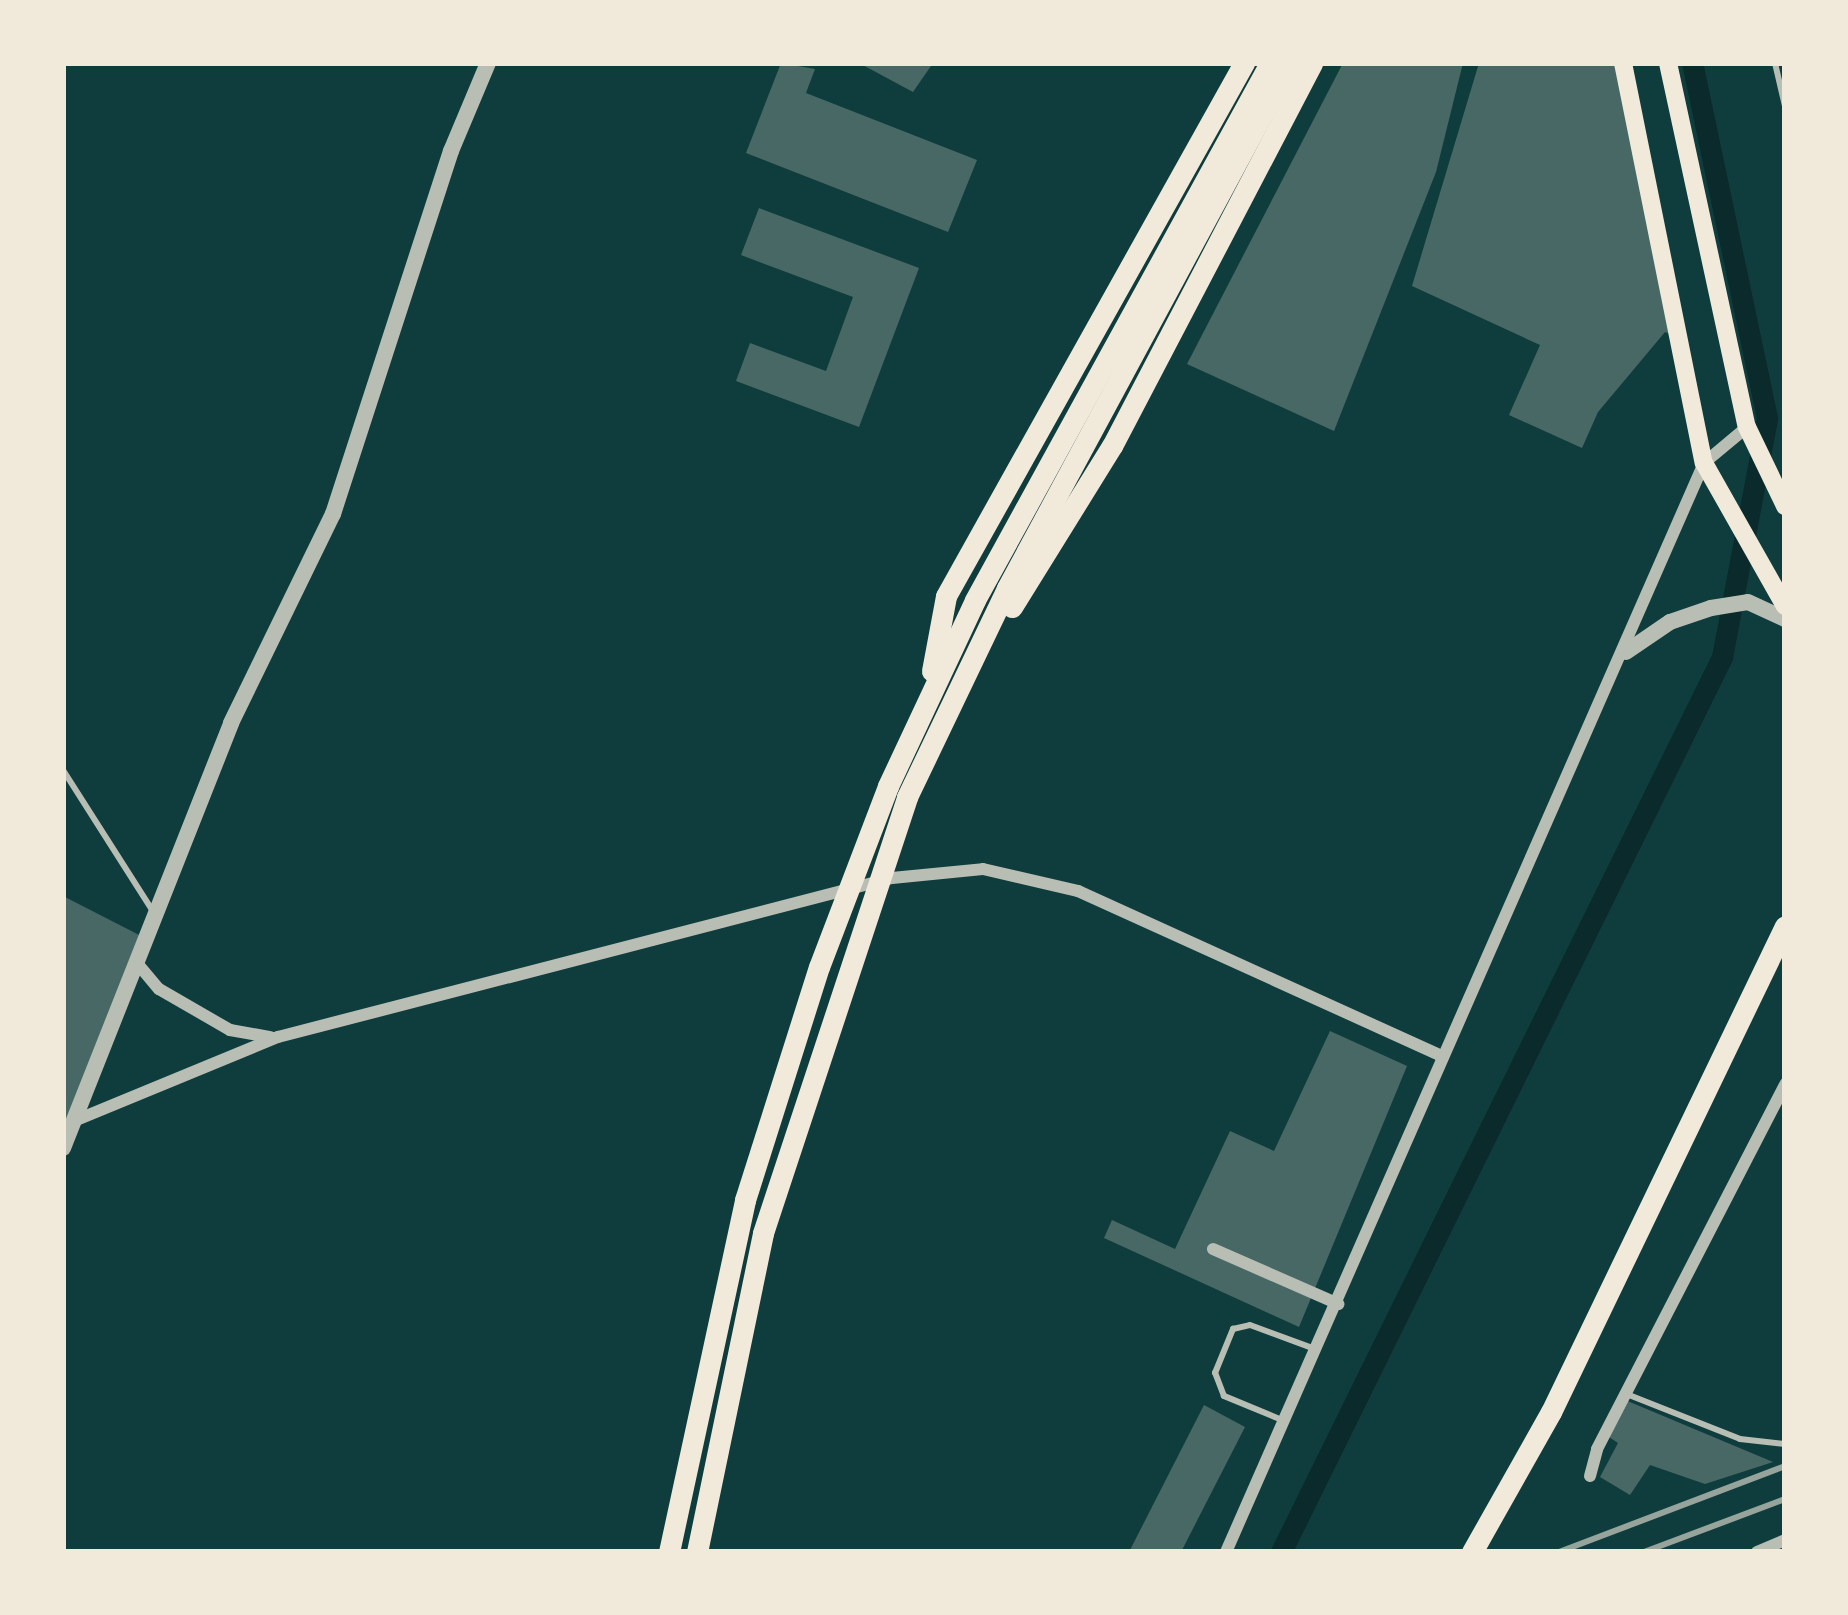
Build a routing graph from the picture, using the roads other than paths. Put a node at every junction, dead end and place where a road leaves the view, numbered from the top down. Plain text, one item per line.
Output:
1 (488, 63) edge
2 (1244, 63) edge
3 (1270, 63) edge
4 (1290, 63) edge
5 (1312, 63) edge
6 (1623, 63) edge
7 (1668, 63) edge
8 (1775, 63) edge
9 (1785, 106) edge
10 (1749, 432) junction
11 (1704, 464) junction
12 (1785, 506) edge
13 (1785, 606) edge
14 (1785, 619) edge
15 (1626, 652) junction
16 (975, 656) junction
17 (925, 707) junction
18 (63, 770) edge
19 (156, 916) junction
20 (1785, 926) edge
21 (137, 963) junction
22 (278, 1037) junction
23 (1442, 1056) junction
24 (1785, 1084) edge
25 (74, 1121) junction
26 (63, 1148) edge
27 (1213, 1249) dead end
28 (1338, 1304) junction
29 (1317, 1350) junction
30 (1629, 1395) junction
31 (1285, 1421) junction
32 (1785, 1444) edge
33 (1590, 1476) dead end
34 (1785, 1540) edge
35 (669, 1552) edge
36 (697, 1552) edge
37 (1226, 1552) edge
38 (1472, 1552) edge
39 (1756, 1552) edge

1 - 19 street
2 - 17 main road
3 - 17 main road
4 - 16 main road
5 - 16 main road
6 - 11 main road
7 - 10 main road
8 - 9 lane
10 - 11 street
10 - 12 main road
11 - 13 main road
11 - 15 street
14 - 15 street
15 - 23 street
16 - 36 main road
17 - 35 main road
18 - 19 lane
19 - 21 street
20 - 38 main road
21 - 22 street
21 - 25 street
22 - 23 street
22 - 25 street
23 - 28 street
24 - 30 street
25 - 26 street
27 - 28 street
28 - 29 street
29 - 31 street
29 - 31 lane
30 - 32 lane
30 - 33 street
31 - 37 street
34 - 39 street

